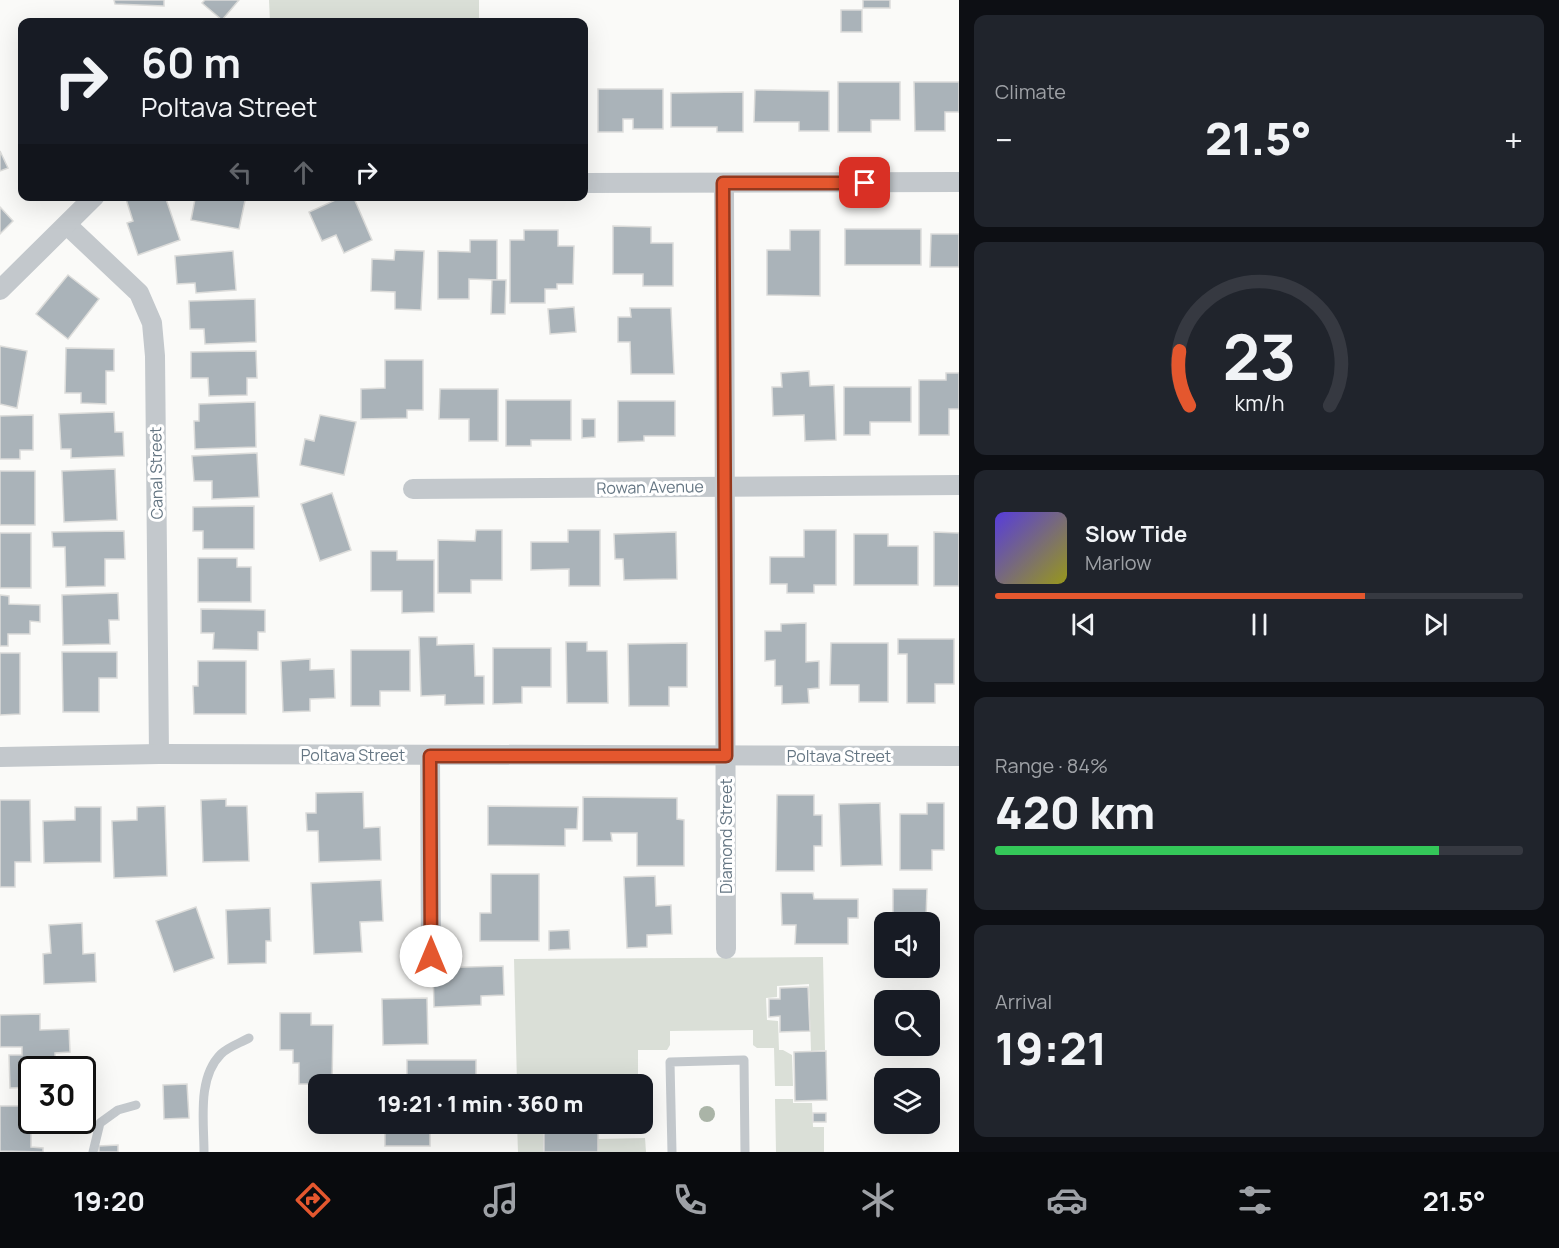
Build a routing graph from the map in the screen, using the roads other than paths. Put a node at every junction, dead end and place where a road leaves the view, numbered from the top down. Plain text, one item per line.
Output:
1 (959, 182) edge
2 (588, 183) edge
3 (723, 183) junction
4 (89, 201) edge
5 (67, 225) junction
6 (0, 290) edge
7 (959, 485) edge
8 (724, 486) junction
9 (413, 489) dead end
10 (159, 754) junction
11 (430, 756) junction
12 (726, 756) junction
13 (959, 756) edge
14 (0, 757) edge
15 (726, 949) dead end
16 (431, 956) dead end
17 (249, 1038) dead end
18 (136, 1105) dead end
19 (93, 1152) edge
20 (204, 1152) edge
21 (672, 1152) edge
22 (745, 1152) edge

1 - 3 street
2 - 3 street
3 - 8 street, Diamond Street
4 - 5 street
5 - 6 street
5 - 10 street, Canal Street
7 - 8 street, Rowan Avenue
8 - 9 street, Rowan Avenue
8 - 12 street, Diamond Street
10 - 11 street, Poltava Street
10 - 14 street, Poltava Street
11 - 12 street, Poltava Street
11 - 16 street
12 - 13 street, Poltava Street
12 - 15 street, Diamond Street
17 - 20 lane
18 - 19 lane
21 - 22 lane

